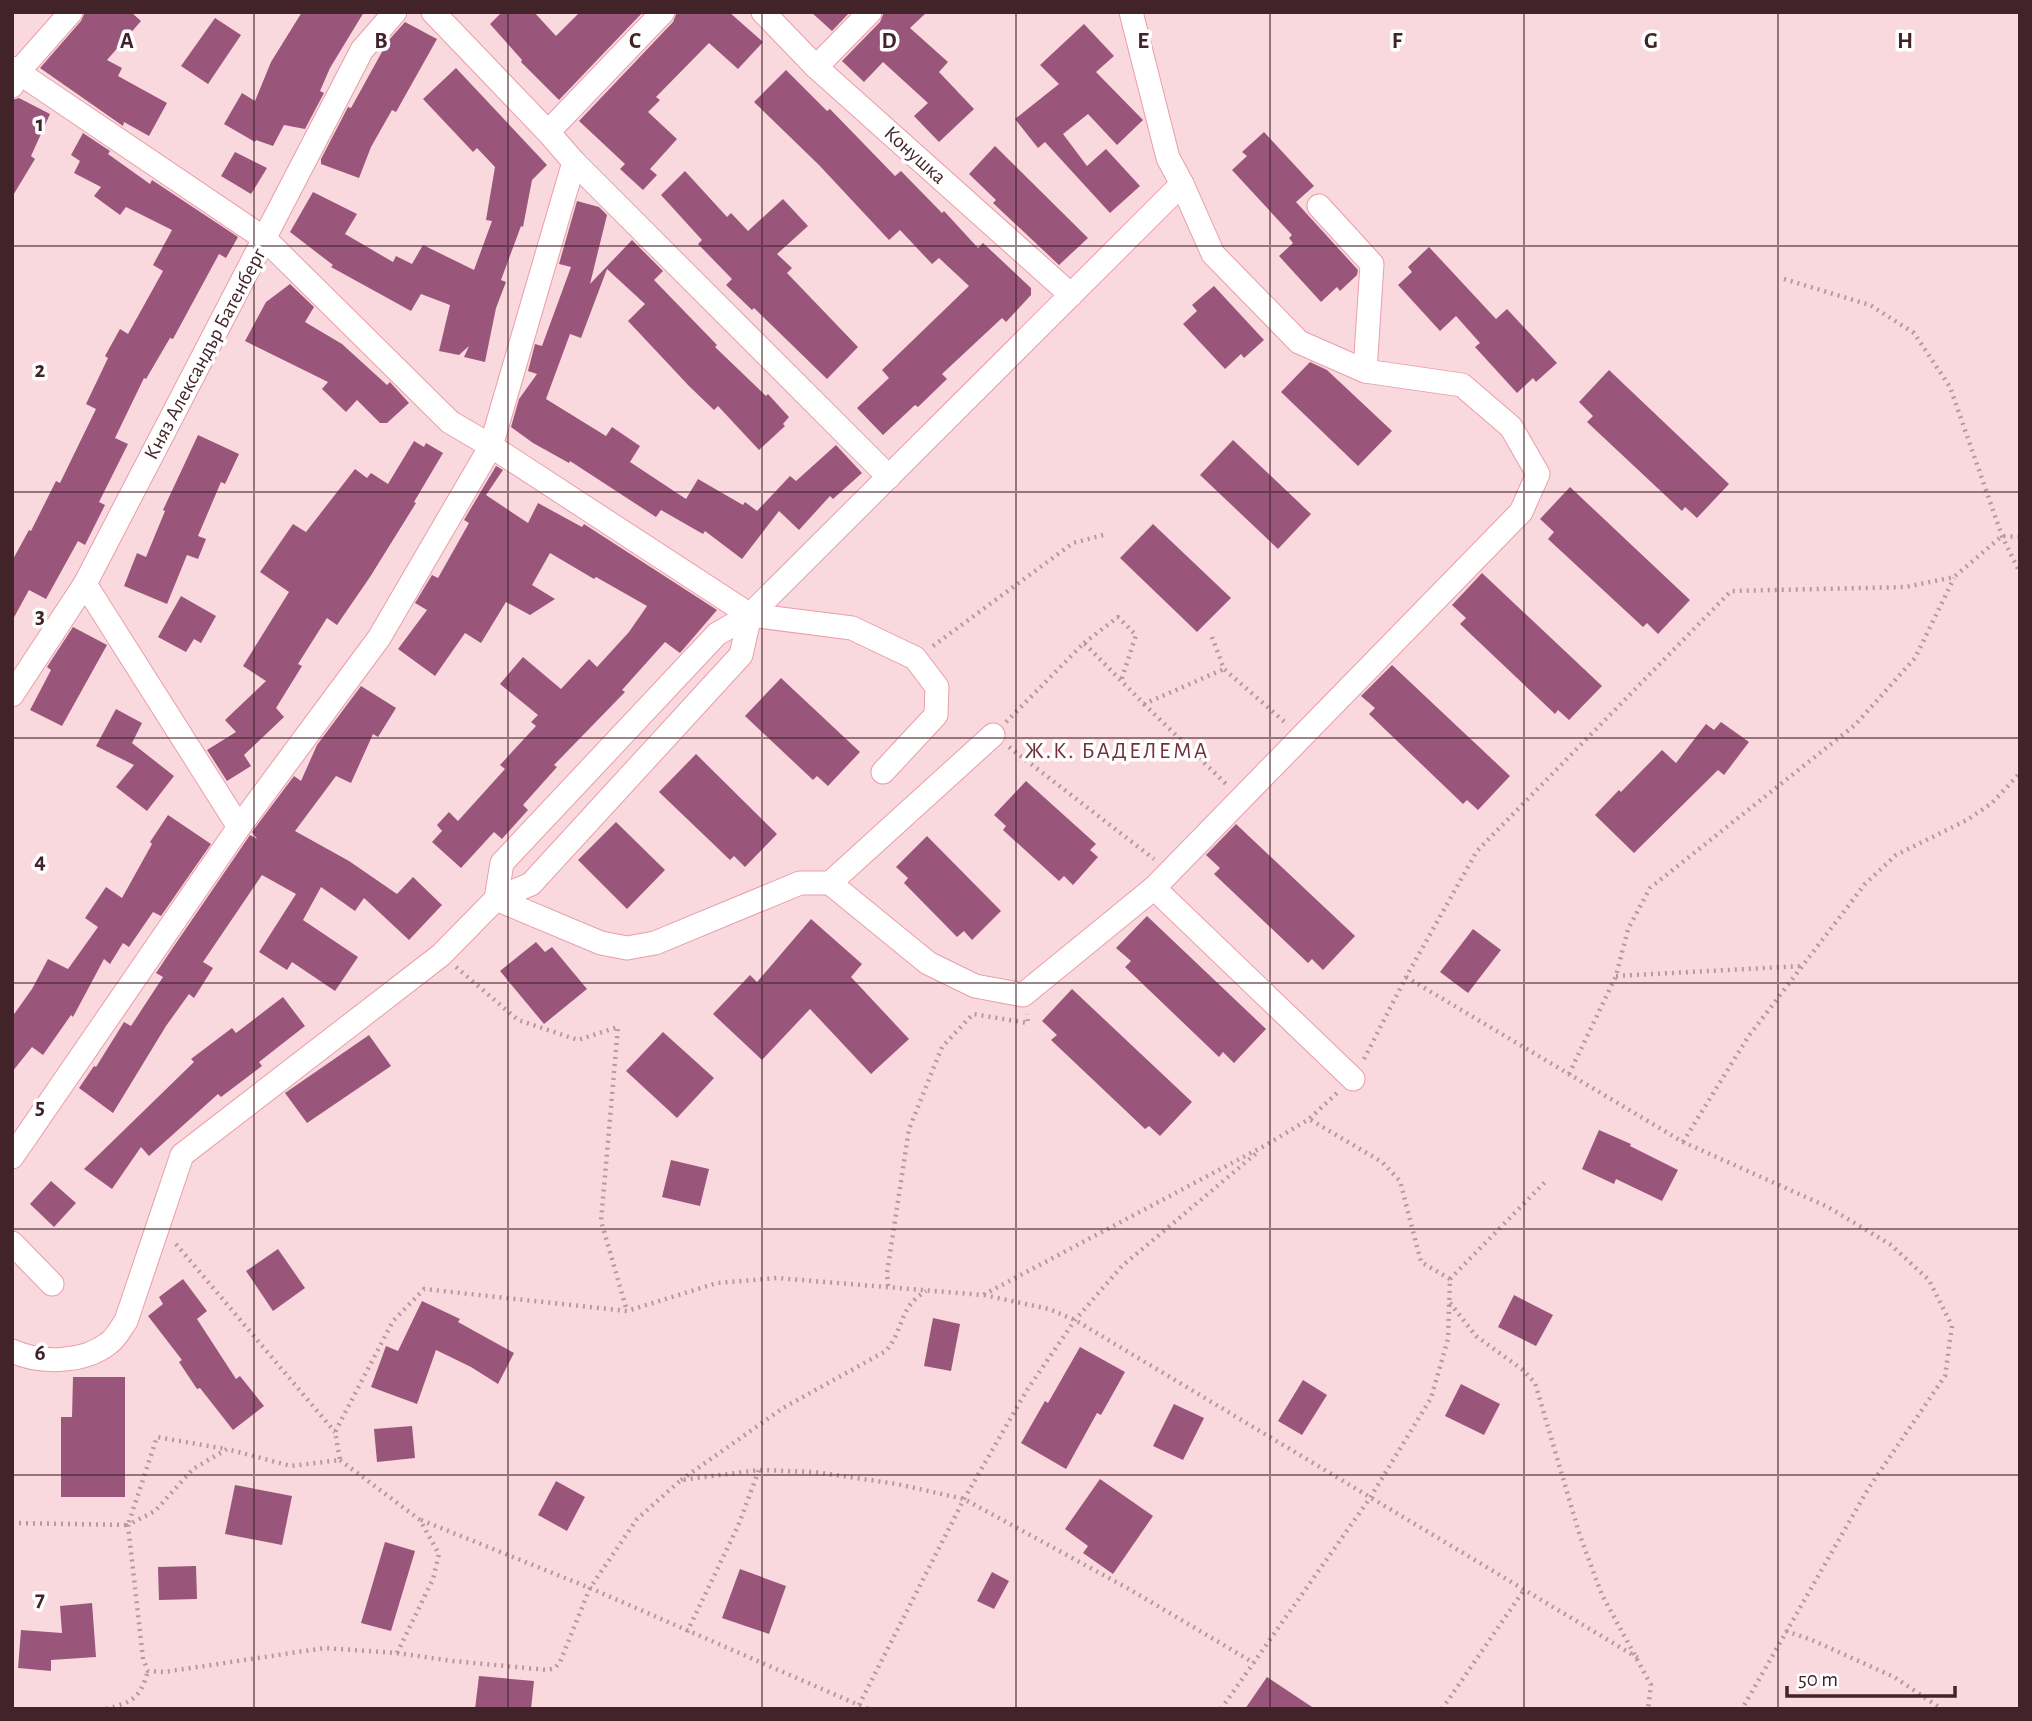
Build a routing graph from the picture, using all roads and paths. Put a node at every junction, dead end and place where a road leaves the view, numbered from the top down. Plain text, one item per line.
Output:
1 (71, 12) edge
2 (395, 12) edge
3 (433, 12) edge
4 (663, 12) edge
5 (763, 12) edge
6 (870, 12) edge
7 (1131, 12) edge
8 (816, 67) junction
9 (14, 75) edge
10 (548, 132) junction
11 (574, 162) junction
12 (1182, 184) junction
13 (1319, 206) dead end
14 (265, 239) junction
15 (1784, 279) dead end
16 (1071, 295) junction
17 (1365, 371) junction
18 (491, 446) junction
19 (889, 477) junction
20 (1107, 534) dead end
21 (2003, 536) junction
22 (2020, 537) edge
23 (2020, 573) edge
24 (1954, 577) junction
25 (85, 584) junction
26 (750, 615) junction
27 (1212, 637) dead end
28 (1084, 643) junction
29 (915, 658) junction
30 (1224, 669) junction
31 (1121, 681) junction
32 (12, 695) edge
33 (1144, 704) junction
34 (993, 735) junction
35 (1301, 736) junction
36 (883, 772) dead end
37 (2020, 773) edge
38 (1241, 797) junction
39 (239, 827) junction
40 (1161, 879) junction
41 (830, 883) junction
42 (496, 899) junction
43 (441, 955) junction
44 (1802, 966) junction
45 (1616, 975) junction
46 (1406, 977) junction
47 (1023, 995) junction
48 (1569, 1074) junction
49 (1353, 1079) junction
50 (1309, 1119) junction
51 (1683, 1142) junction
52 (1266, 1145) junction
53 (12, 1157) edge
54 (1545, 1182) dead end
55 (159, 1224) junction
56 (12, 1243) edge
57 (1450, 1279) junction
58 (52, 1284) dead end
59 (888, 1286) junction
60 (927, 1291) junction
61 (983, 1295) junction
62 (1449, 1302) junction
63 (627, 1311) junction
64 (1075, 1320) junction
65 (12, 1351) edge
66 (335, 1432) junction
67 (227, 1449) junction
68 (340, 1460) junction
69 (759, 1470) junction
70 (681, 1480) junction
71 (1370, 1498) junction
72 (964, 1499) junction
73 (420, 1520) junction
74 (12, 1523) edge
75 (128, 1525) junction
76 (590, 1588) junction
77 (1524, 1590) junction
78 (1786, 1631) junction
79 (687, 1632) junction
80 (397, 1653) junction
81 (1638, 1658) junction
82 (1254, 1663) junction
83 (148, 1671) junction
84 (859, 1705) junction
85 (106, 1709) edge
86 (868, 1709) edge
87 (1221, 1709) edge
88 (1442, 1709) edge
89 (1648, 1709) edge
90 (1742, 1709) edge
91 (1942, 1709) edge

1 - 9 street
2 - 14 street, Княз Александър Батенберг
3 - 10 street
4 - 10 street
5 - 8 street, Конушка
6 - 8 street
7 - 12 street
8 - 16 street, Конушка
9 - 14 street
10 - 11 street
11 - 18 street
11 - 19 street
12 - 16 street
12 - 17 street
13 - 17 street
14 - 18 street
14 - 25 street, Княз Александър Батенберг
15 - 21 path
16 - 19 street
17 - 35 street
18 - 26 street
18 - 39 street
19 - 26 street
20 - 29 path
21 - 22 path
21 - 23 path
21 - 24 path
24 - 45 path
24 - 46 path
25 - 32 street, Княз Александър Батенберг
25 - 39 street
26 - 29 street
26 - 42 street
26 - 42 street
27 - 30 path
28 - 31 path
28 - 31 path
28 - 34 path
29 - 36 street
30 - 33 path
30 - 35 path
31 - 33 path
33 - 38 path
34 - 40 path
34 - 41 street
35 - 38 street
37 - 44 path
38 - 40 street
39 - 53 street
40 - 47 street
40 - 49 street
41 - 42 street
41 - 47 street
42 - 43 street
43 - 55 street
43 - 63 path
44 - 45 path
44 - 51 path
45 - 48 path
46 - 48 path
46 - 49 path
47 - 59 path
48 - 51 path
49 - 50 path
50 - 52 path
50 - 57 path
51 - 78 path
52 - 61 path
52 - 64 path
54 - 57 path
55 - 65 street
55 - 66 path
56 - 58 street
57 - 62 path
59 - 60 path
59 - 63 path
60 - 61 path
60 - 70 path
61 - 64 path
62 - 71 path
62 - 81 path
63 - 66 path
64 - 71 path
64 - 72 path
66 - 68 path
67 - 68 path
67 - 75 path
67 - 75 path
68 - 73 path
69 - 70 path
69 - 72 path
69 - 79 path
70 - 76 path
71 - 77 path
71 - 82 path
72 - 82 path
72 - 84 path
73 - 76 path
73 - 80 path
74 - 75 path
75 - 83 path
76 - 79 path
76 - 80 path
77 - 81 path
77 - 88 path
78 - 90 path
78 - 91 path
79 - 84 path
80 - 83 path
81 - 89 path
82 - 87 path
83 - 85 path
84 - 86 path

